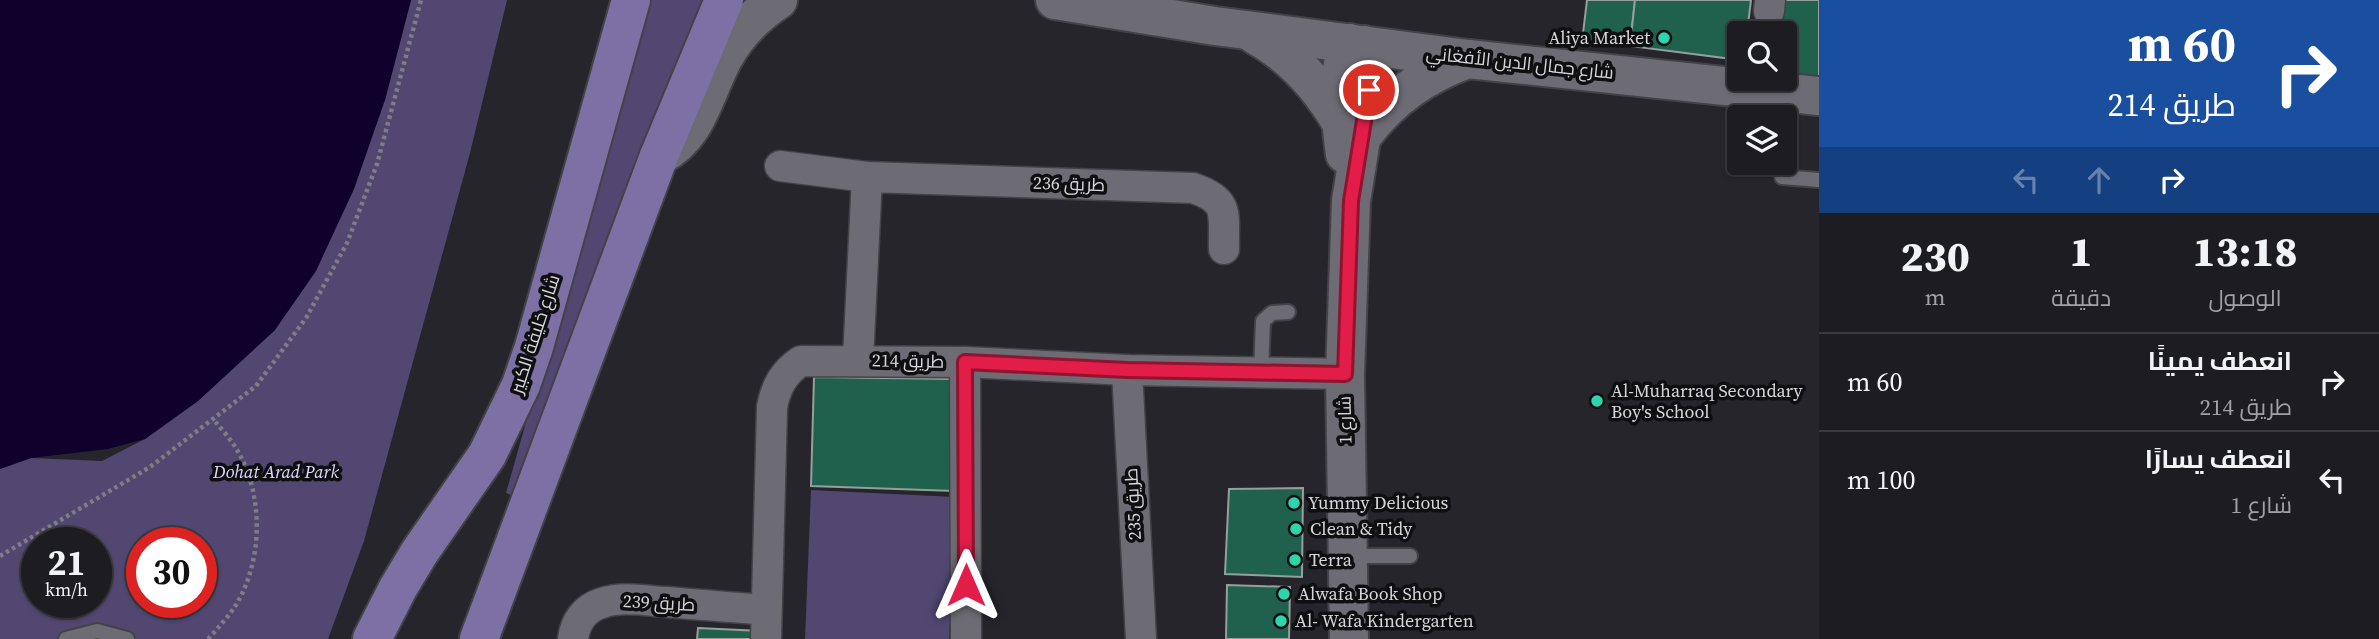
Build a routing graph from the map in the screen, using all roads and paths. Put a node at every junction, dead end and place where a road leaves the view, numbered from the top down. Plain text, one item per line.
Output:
1 (421, 0) edge
2 (631, 0) edge
3 (724, 0) edge
4 (778, 0) edge
5 (1055, 0) edge
6 (1246, 30) junction
7 (1357, 44) junction
8 (1468, 59) junction
9 (1819, 96) edge
10 (1352, 130) junction
11 (659, 156) junction
12 (780, 166) dead end
13 (867, 177) junction
14 (1782, 177) dead end
15 (1819, 180) edge
16 (1224, 249) dead end
17 (1288, 312) dead end
18 (858, 360) junction
19 (965, 362) junction
20 (1127, 370) junction
21 (1261, 372) junction
22 (1345, 374) junction
23 (214, 419) junction
24 (0, 556) edge
25 (1348, 556) junction
26 (1410, 556) dead end
27 (765, 624) edge
28 (66, 639) edge
29 (127, 639) edge
30 (208, 639) edge
31 (372, 639) edge
32 (479, 639) edge
33 (573, 639) edge
34 (966, 639) edge
35 (1141, 639) edge
36 (1349, 639) edge

1 - 23 path
2 - 31 main road, شارع خليفة الكبير
3 - 11 main road
4 - 11 street
5 - 6 street, شارع جمال الدين الأفغاني
6 - 7 street, شارع جمال الدين الأفغاني
6 - 10 street
7 - 8 street, شارع جمال الدين الأفغاني
7 - 10 street, شارع 1
8 - 9 street, شارع جمال الدين الأفغاني
8 - 10 street
10 - 22 street, شارع 1
11 - 32 main road
12 - 13 street, طريق 236
13 - 16 street, طريق 236
13 - 18 street
14 - 15 lane
17 - 21 lane
18 - 19 street, طريق 214
18 - 27 street, طريق 214
19 - 20 street, طريق 214
19 - 34 street
20 - 21 street, طريق 214
20 - 35 street, طريق 235
21 - 22 street, طريق 214
22 - 25 street, شارع 1
23 - 24 path
23 - 30 path
25 - 26 lane
25 - 36 street, شارع 1
27 - 33 street, طريق 239
28 - 29 lane

